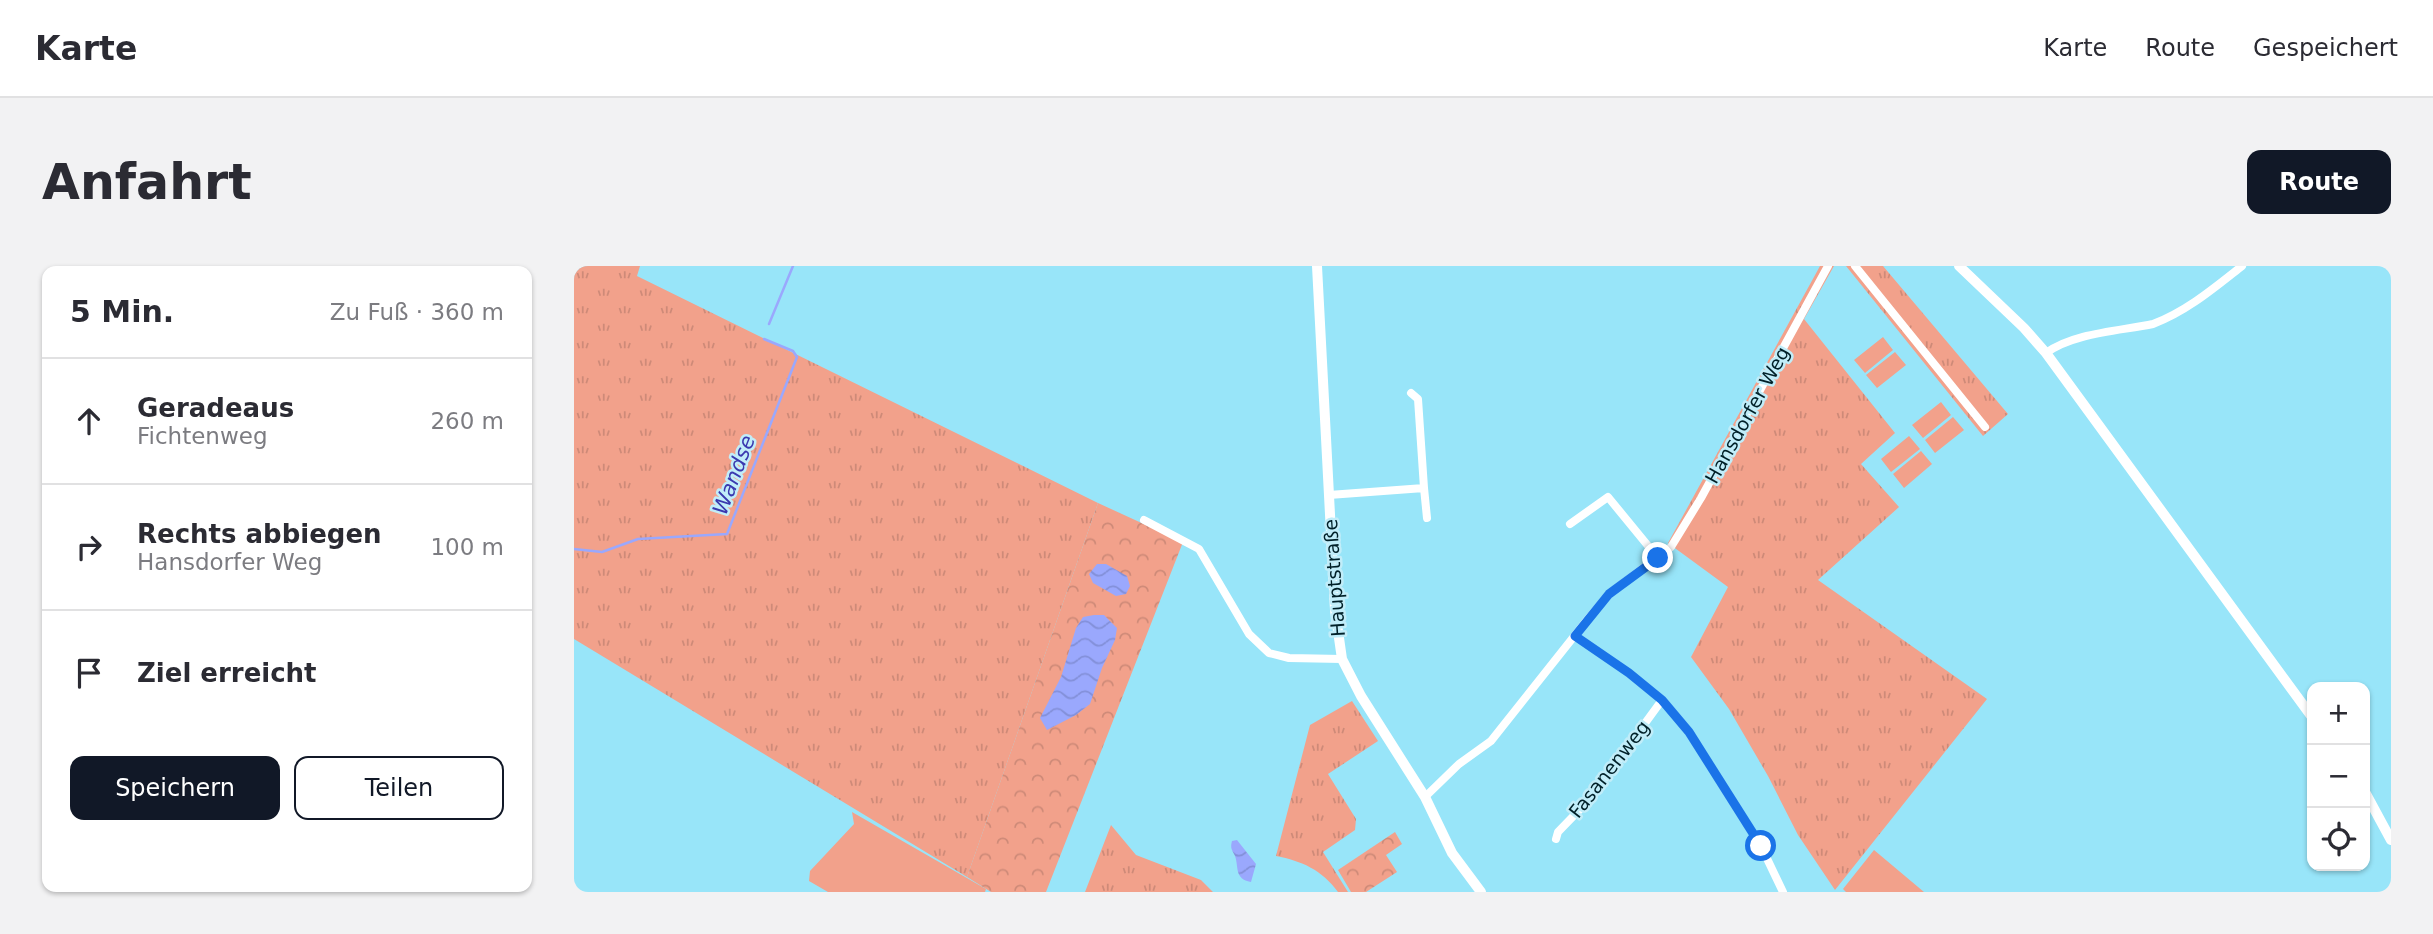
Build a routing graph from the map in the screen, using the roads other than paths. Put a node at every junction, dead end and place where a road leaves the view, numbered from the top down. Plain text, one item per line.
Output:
1 (1317, 266) edge
2 (1828, 266) edge
3 (1855, 266) edge
4 (1959, 266) edge
5 (2242, 266) edge
6 (2046, 353) junction
7 (1410, 393) dead end
8 (1985, 427) dead end
9 (1424, 488) junction
10 (1329, 495) junction
11 (1427, 518) dead end
12 (1144, 520) dead end
13 (1570, 524) dead end
14 (1658, 558) junction
15 (1575, 636) junction
16 (1342, 659) junction
17 (1662, 700) junction
18 (2307, 710) edge
19 (1425, 797) junction
20 (2370, 801) edge
21 (1556, 839) dead end
22 (2391, 839) edge
23 (1482, 892) edge
24 (1783, 892) edge

1 - 10 street, Hauptstraße
2 - 14 street, Hansdorfer Weg
3 - 8 street
4 - 6 main road
5 - 6 street
6 - 18 main road
7 - 9 street
9 - 10 street
9 - 11 street
10 - 16 street, Hauptstraße
12 - 16 street
13 - 14 street
14 - 15 street, Hansdorfer Weg
15 - 17 street
15 - 19 street, Hansdorfer Weg
16 - 19 street, Hauptstraße
17 - 21 street, Fasanenweg
17 - 24 street
19 - 23 street, Hauptstraße
20 - 22 main road

